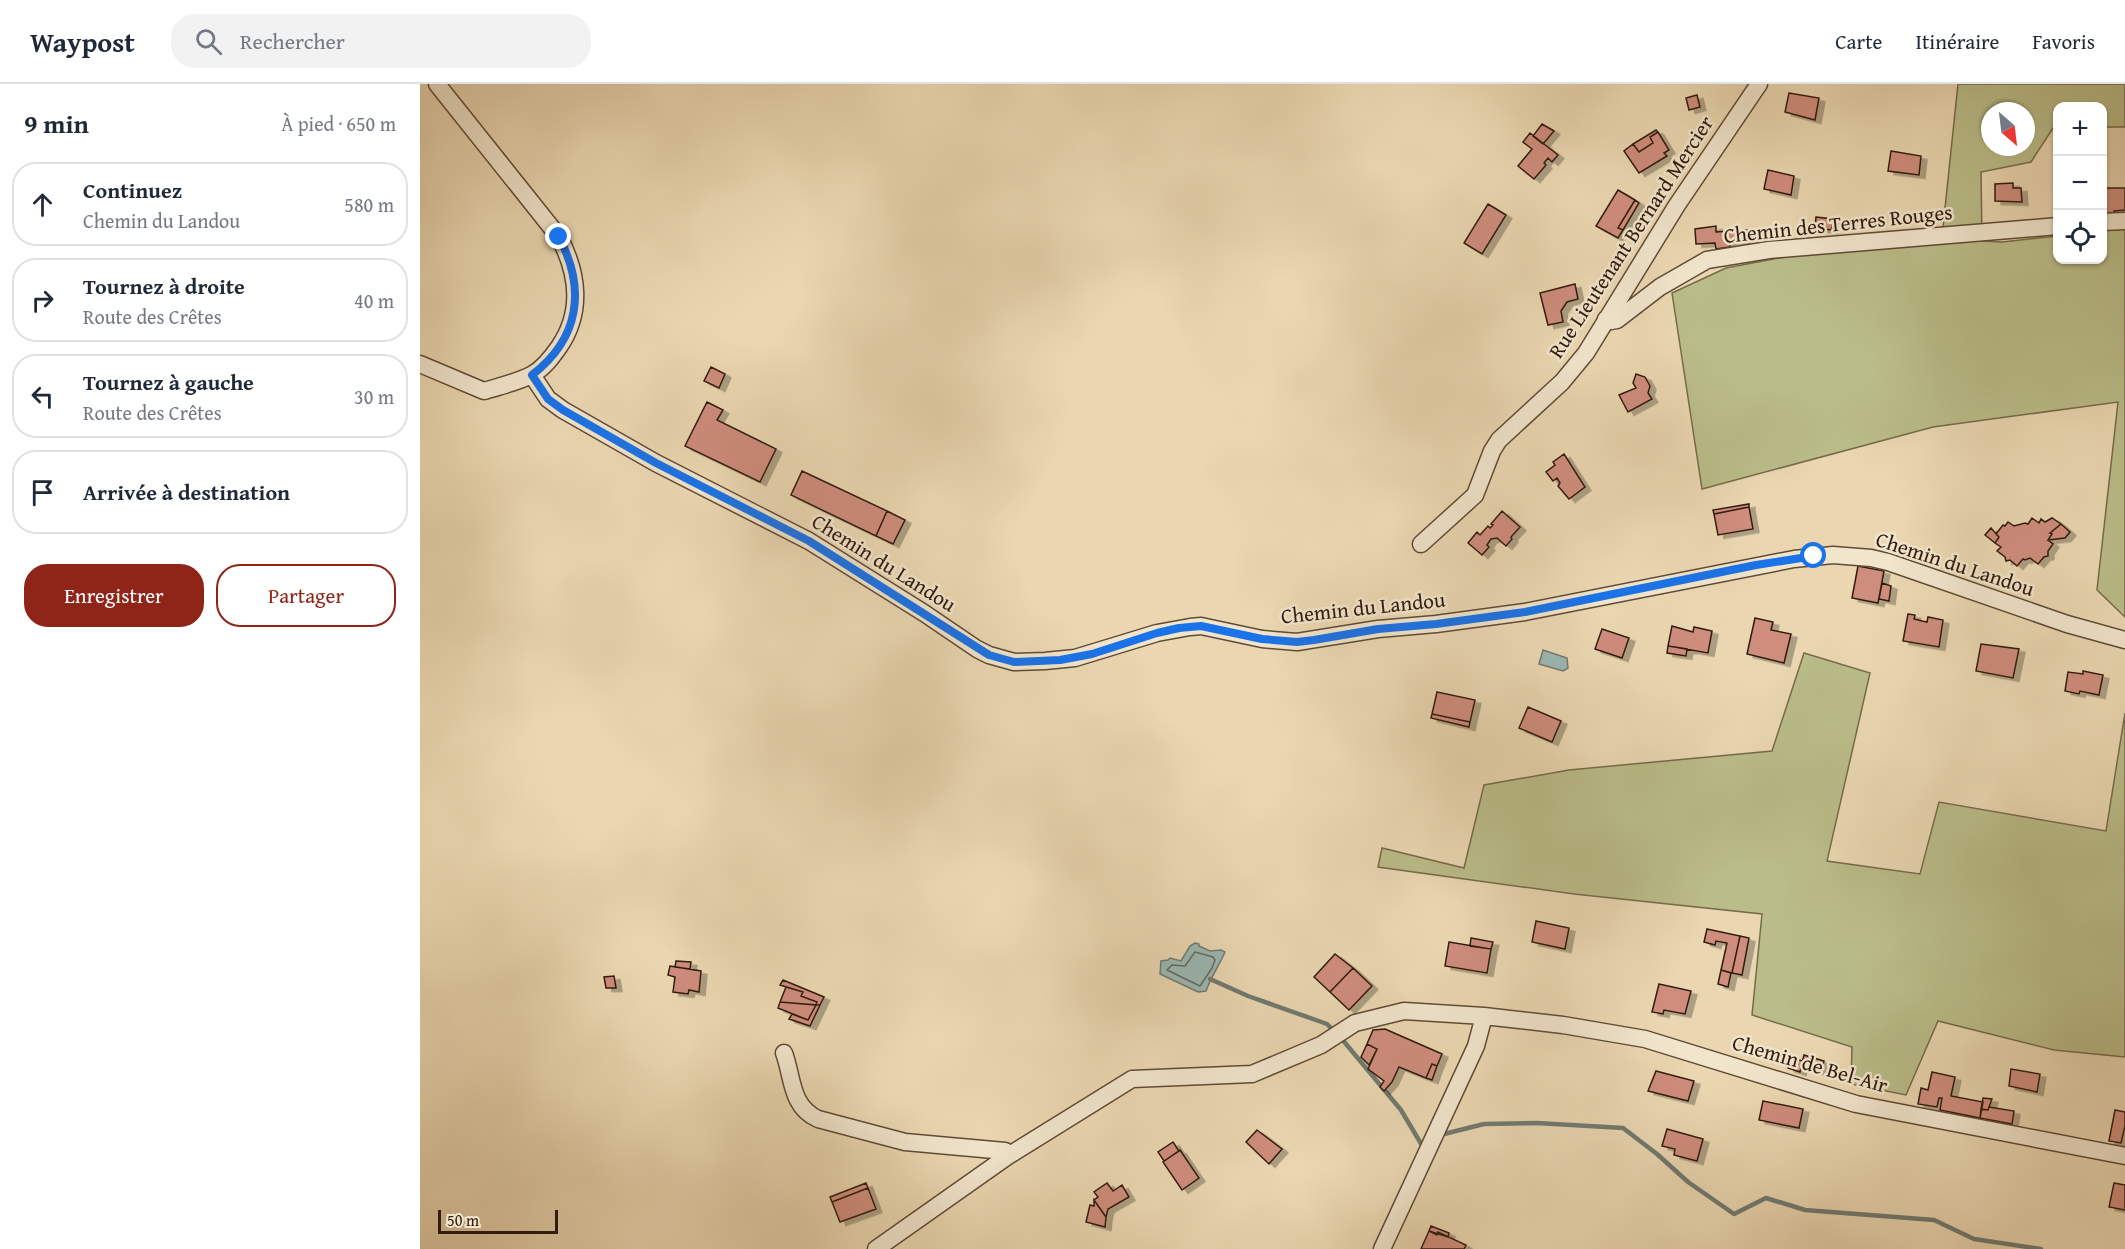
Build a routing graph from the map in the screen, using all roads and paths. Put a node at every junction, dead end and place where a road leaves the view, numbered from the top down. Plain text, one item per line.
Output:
1 (438, 84) edge
2 (1759, 84) edge
3 (2125, 221) edge
4 (2107, 222) edge
5 (2053, 226) edge
6 (1606, 319) junction
7 (420, 364) edge
8 (532, 375) junction
9 (1421, 544) dead end
10 (2125, 640) edge
11 (1484, 1016) junction
12 (784, 1053) dead end
13 (1008, 1156) junction
14 (2125, 1156) edge
15 (876, 1249) edge
16 (1382, 1249) edge

1 - 8 street
2 - 6 street, Rue Lieutenant Bernard Mercier
3 - 4 street
5 - 6 street, Chemin des Terres Rouges
6 - 9 street, Rue Lieutenant Bernard Mercier
7 - 8 street
8 - 10 street, Chemin du Landou
11 - 13 street, Chemin de Bel-Air
11 - 14 street, Chemin de Bel-Air
11 - 16 street
12 - 13 street
13 - 15 street, Chemin de Bel-Air

